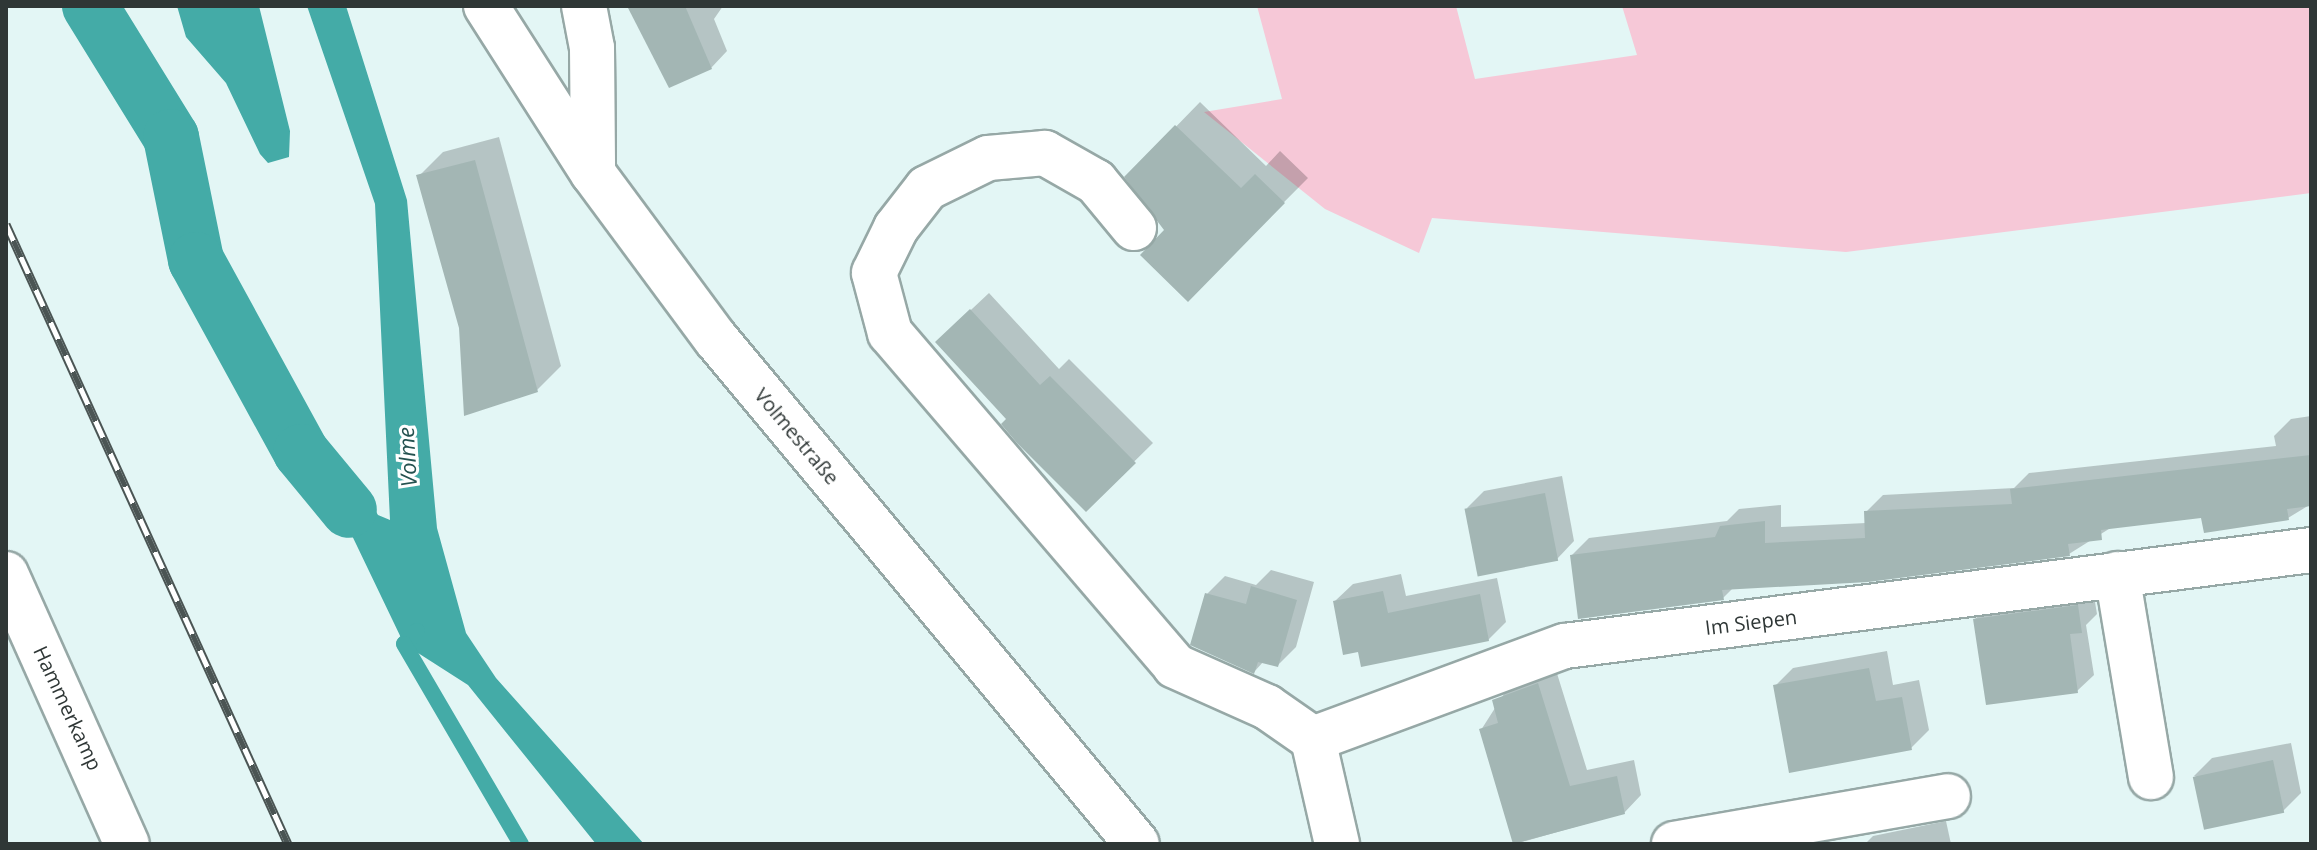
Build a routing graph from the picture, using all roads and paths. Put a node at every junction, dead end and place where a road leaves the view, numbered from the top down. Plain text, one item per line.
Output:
1 (486, 6) edge
2 (584, 6) edge
3 (593, 173) junction
4 (1134, 228) dead end
5 (2311, 550) edge
6 (6, 574) edge
7 (2117, 574) junction
8 (1313, 739) junction
9 (2151, 777) dead end
10 (1948, 796) dead end
11 (127, 844) edge
12 (1137, 844) edge
13 (1337, 844) edge
14 (1674, 844) edge

1 - 3 street, Volmestraße
2 - 3 street
3 - 12 street, Volmestraße
4 - 8 street
5 - 7 street, Im Siepen
6 - 11 street, Hammerkamp
7 - 8 street, Im Siepen
7 - 9 street
8 - 13 street
10 - 14 street

